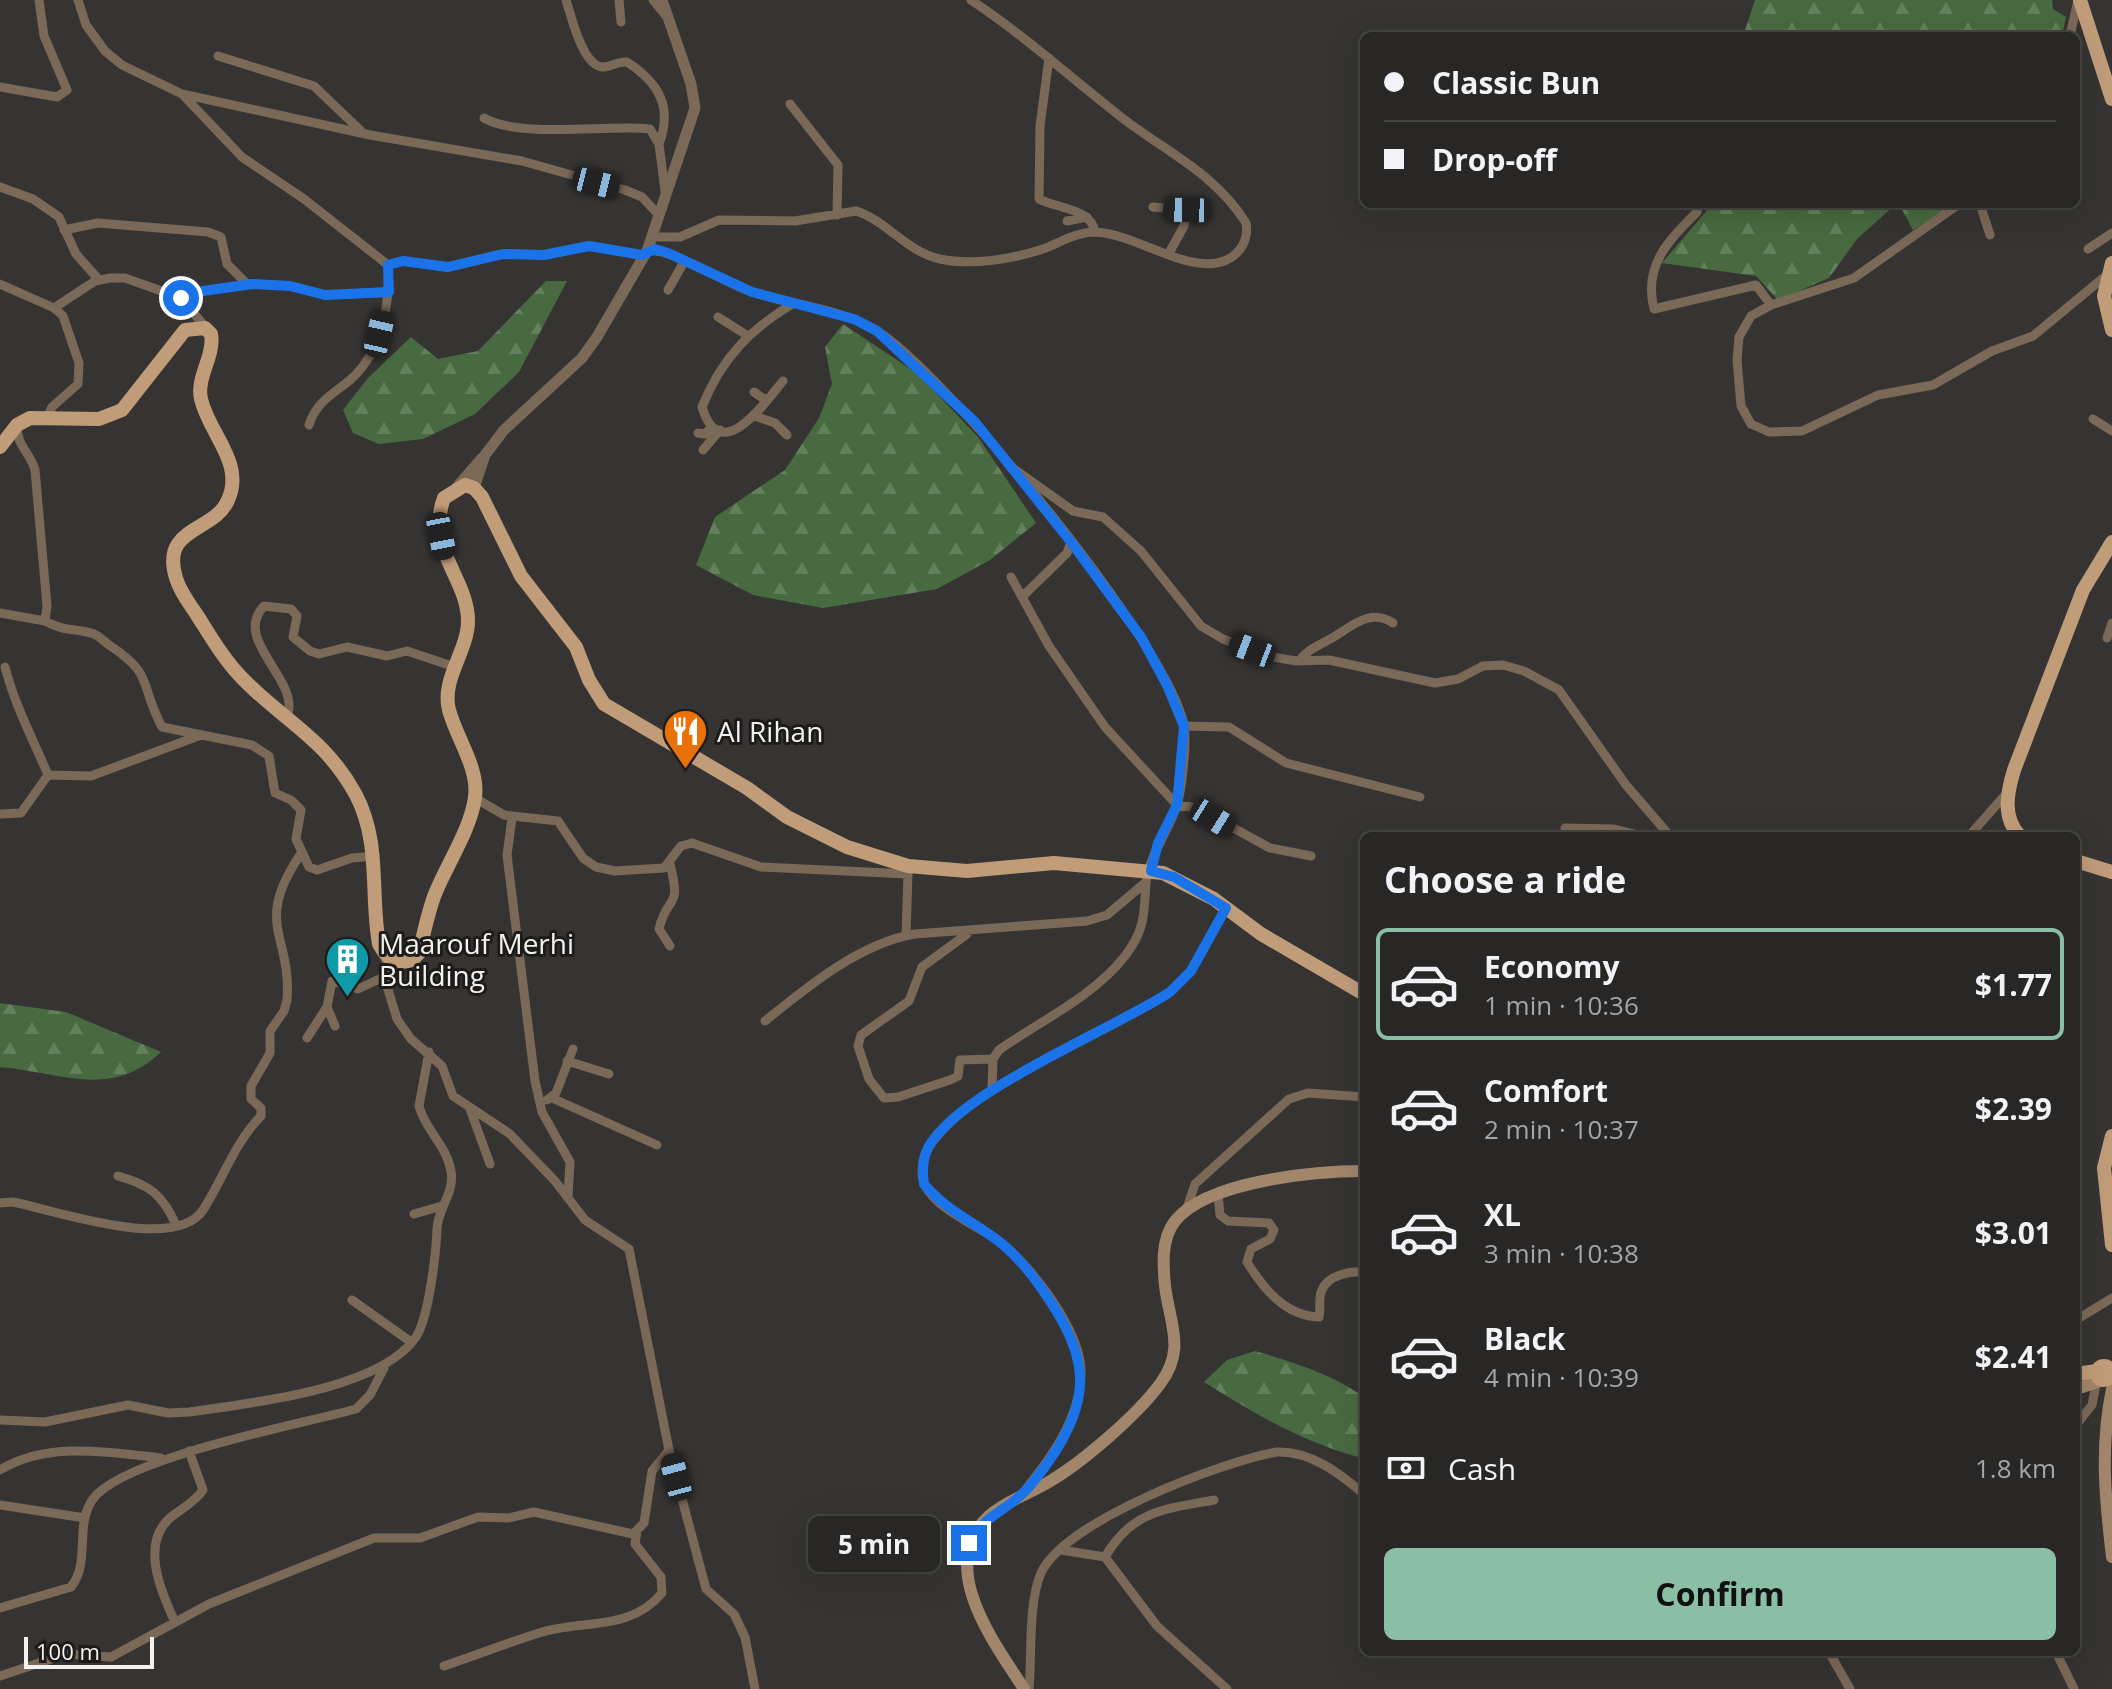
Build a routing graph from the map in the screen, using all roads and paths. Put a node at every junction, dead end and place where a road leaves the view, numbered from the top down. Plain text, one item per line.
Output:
1 (39, 0) edge
2 (78, 0) edge
3 (566, 0) edge
4 (619, 0) edge
5 (653, 0) edge
6 (662, 0) edge
7 (971, 0) edge
8 (2079, 0) edge
9 (666, 16) junction
10 (621, 22) dead end
11 (2071, 32) edge
12 (218, 56) dead end
13 (1049, 58) junction
14 (0, 87) edge
15 (182, 94) junction
16 (2112, 99) edge
17 (790, 104) dead end
18 (484, 118) dead end
19 (361, 131) junction
20 (659, 144) junction
21 (0, 187) edge
22 (665, 191) junction
23 (1153, 207) dead end
24 (1696, 208) edge
25 (1953, 208) edge
26 (1981, 208) edge
27 (657, 213) junction
28 (837, 215) junction
29 (1087, 217) junction
30 (1067, 221) dead end
31 (64, 230) junction
32 (1095, 232) junction
33 (2112, 233) edge
34 (1990, 235) dead end
35 (652, 237) junction
36 (2088, 249) dead end
37 (644, 253) junction
38 (1169, 253) junction
39 (684, 262) junction
40 (388, 265) junction
41 (2110, 268) edge
42 (99, 280) junction
43 (0, 284) edge
44 (247, 284) junction
45 (668, 290) dead end
46 (389, 292) junction
47 (181, 298) junction
48 (794, 303) junction
49 (1771, 305) junction
50 (54, 308) junction
51 (718, 317) dead end
52 (2112, 330) edge
53 (211, 334) junction
54 (748, 336) junction
55 (783, 381) dead end
56 (754, 392) dead end
57 (767, 401) junction
58 (755, 416) junction
59 (2093, 419) dead end
60 (46, 420) junction
61 (17, 425) junction
62 (309, 425) dead end
63 (716, 428) junction
64 (2112, 431) edge
65 (698, 433) dead end
66 (787, 435) dead end
67 (0, 447) edge
68 (703, 450) dead end
69 (485, 455) junction
70 (1010, 467) junction
71 (456, 488) junction
72 (474, 488) junction
73 (1071, 542) junction
74 (2112, 542) edge
75 (1011, 577) dead end
76 (1023, 596) junction
77 (0, 613) edge
78 (45, 621) junction
79 (1393, 623) dead end
80 (2112, 623) edge
81 (2107, 638) dead end
82 (1299, 661) junction
83 (5, 667) dead end
84 (455, 667) junction
85 (287, 716) junction
86 (1184, 726) junction
87 (201, 735) junction
88 (48, 775) junction
89 (2007, 793) junction
90 (1420, 797) dead end
91 (475, 798) junction
92 (1177, 805) junction
93 (0, 814) edge
94 (512, 818) junction
95 (1565, 828) dead end
96 (1626, 832) edge
97 (1667, 832) edge
98 (1973, 832) edge
99 (2016, 832) edge
100 (300, 855) junction
101 (375, 856) junction
102 (1311, 856) dead end
103 (2080, 862) edge
104 (670, 864) junction
105 (908, 870) junction
106 (2112, 872) edge
107 (1149, 876) junction
108 (1226, 908) junction
109 (968, 933) junction
110 (906, 935) junction
111 (670, 946) dead end
112 (386, 957) junction
113 (386, 976) junction
114 (1360, 992) edge
115 (327, 1007) junction
116 (765, 1021) dead end
117 (335, 1026) dead end
118 (307, 1038) dead end
119 (573, 1049) dead end
120 (429, 1052) junction
121 (993, 1059) junction
122 (567, 1061) junction
123 (609, 1074) dead end
124 (992, 1088) junction
125 (1360, 1097) edge
126 (552, 1098) junction
127 (540, 1101) junction
128 (470, 1109) junction
129 (2112, 1136) edge
130 (657, 1145) dead end
131 (490, 1164) dead end
132 (1360, 1171) edge
133 (118, 1176) dead end
134 (1218, 1195) junction
135 (568, 1197) junction
136 (0, 1203) edge
137 (442, 1206) junction
138 (1186, 1211) junction
139 (414, 1214) dead end
140 (176, 1225) junction
141 (2112, 1245) edge
142 (1360, 1272) edge
143 (2112, 1298) edge
144 (352, 1300) dead end
145 (2080, 1318) edge
146 (411, 1342) junction
147 (384, 1368) junction
148 (2080, 1374) edge
149 (2107, 1377) edge
150 (2080, 1387) edge
151 (0, 1420) edge
152 (2080, 1420) edge
153 (669, 1450) junction
154 (189, 1451) junction
155 (165, 1459) junction
156 (0, 1470) edge
157 (1360, 1491) edge
158 (1021, 1495) junction
159 (1214, 1500) dead end
160 (0, 1505) edge
161 (85, 1518) junction
162 (637, 1531) junction
163 (1061, 1550) junction
164 (1105, 1557) junction
165 (2112, 1557) edge
166 (0, 1608) edge
167 (175, 1622) junction
168 (1831, 1656) edge
169 (2058, 1656) edge
170 (444, 1666) dead end
171 (0, 1676) edge
172 (755, 1689) edge
173 (1027, 1689) edge
174 (1227, 1689) edge
175 (1850, 1689) edge
176 (2074, 1689) edge

1 - 14 street
2 - 15 street
3 - 20 street
4 - 10 street
5 - 9 street
6 - 9 street
7 - 13 street
8 - 11 street
8 - 16 main road
9 - 22 street
12 - 19 street
13 - 29 street
13 - 38 street
15 - 19 street
15 - 40 street
17 - 28 street
18 - 20 street
19 - 27 street
20 - 22 street
21 - 31 street
22 - 27 street
23 - 38 street
24 - 49 street
25 - 49 street
26 - 34 street
27 - 35 street
28 - 32 street
28 - 35 street
29 - 30 street
29 - 32 street
31 - 42 street
31 - 44 street
32 - 38 street
33 - 36 street
35 - 37 street
37 - 39 street
37 - 40 street
37 - 69 street
39 - 45 street
39 - 48 street
40 - 46 street
41 - 49 street
41 - 52 main road
42 - 47 street
42 - 50 street
43 - 50 street
44 - 46 street
44 - 47 street
46 - 62 street
47 - 53 street
48 - 54 street
48 - 70 street
50 - 60 street
51 - 54 street
53 - 60 main road
53 - 85 main road
54 - 63 street
55 - 57 street
56 - 57 street
57 - 58 street
58 - 63 street
58 - 66 street
59 - 64 street
60 - 61 main road
61 - 67 main road
61 - 78 street
63 - 65 street
63 - 68 street
69 - 71 street
69 - 72 street
70 - 73 street
70 - 82 street
71 - 72 main road
71 - 84 main road
72 - 105 main road
73 - 76 street
73 - 86 street
74 - 89 main road
75 - 76 street
76 - 92 street
77 - 78 street
78 - 87 street
79 - 82 street
80 - 81 street
82 - 97 street
83 - 88 street
84 - 85 street
84 - 91 main road
85 - 101 main road
86 - 90 street
86 - 92 street
87 - 88 street
87 - 100 street
88 - 93 street
89 - 98 street
89 - 99 main road
91 - 94 street
91 - 112 main road
92 - 102 street
92 - 107 street
94 - 104 street
94 - 127 street
95 - 96 street
100 - 101 street
100 - 140 street
101 - 112 main road
103 - 106 main road
104 - 105 street
104 - 111 street
105 - 107 main road
105 - 110 street
107 - 108 main road
107 - 109 street
107 - 121 street
108 - 114 main road
108 - 124 street
109 - 110 street
109 - 121 street
110 - 116 street
112 - 113 street
113 - 115 street
113 - 120 street
115 - 117 street
115 - 118 street
119 - 122 street
120 - 128 street
120 - 137 street
121 - 124 street
122 - 123 street
122 - 126 street
124 - 158 street
125 - 138 street
126 - 127 street
126 - 130 street
127 - 135 street
128 - 131 street
128 - 135 street
129 - 141 main road
132 - 134 main road
133 - 140 street
134 - 138 main road
134 - 142 street
135 - 153 street
136 - 140 street
137 - 139 street
137 - 146 street
138 - 158 main road
143 - 145 street
144 - 146 street
146 - 147 street
147 - 151 street
147 - 154 street
148 - 149 main road
149 - 150 main road
149 - 152 street
149 - 165 main road
153 - 162 street
153 - 172 street
154 - 155 street
154 - 167 street
155 - 156 street
155 - 161 street
157 - 163 street
158 - 173 main road
159 - 164 street
160 - 161 street
161 - 166 street
162 - 167 street
162 - 170 street
163 - 164 street
163 - 173 street
164 - 174 street
167 - 171 street
168 - 175 street
169 - 176 street

